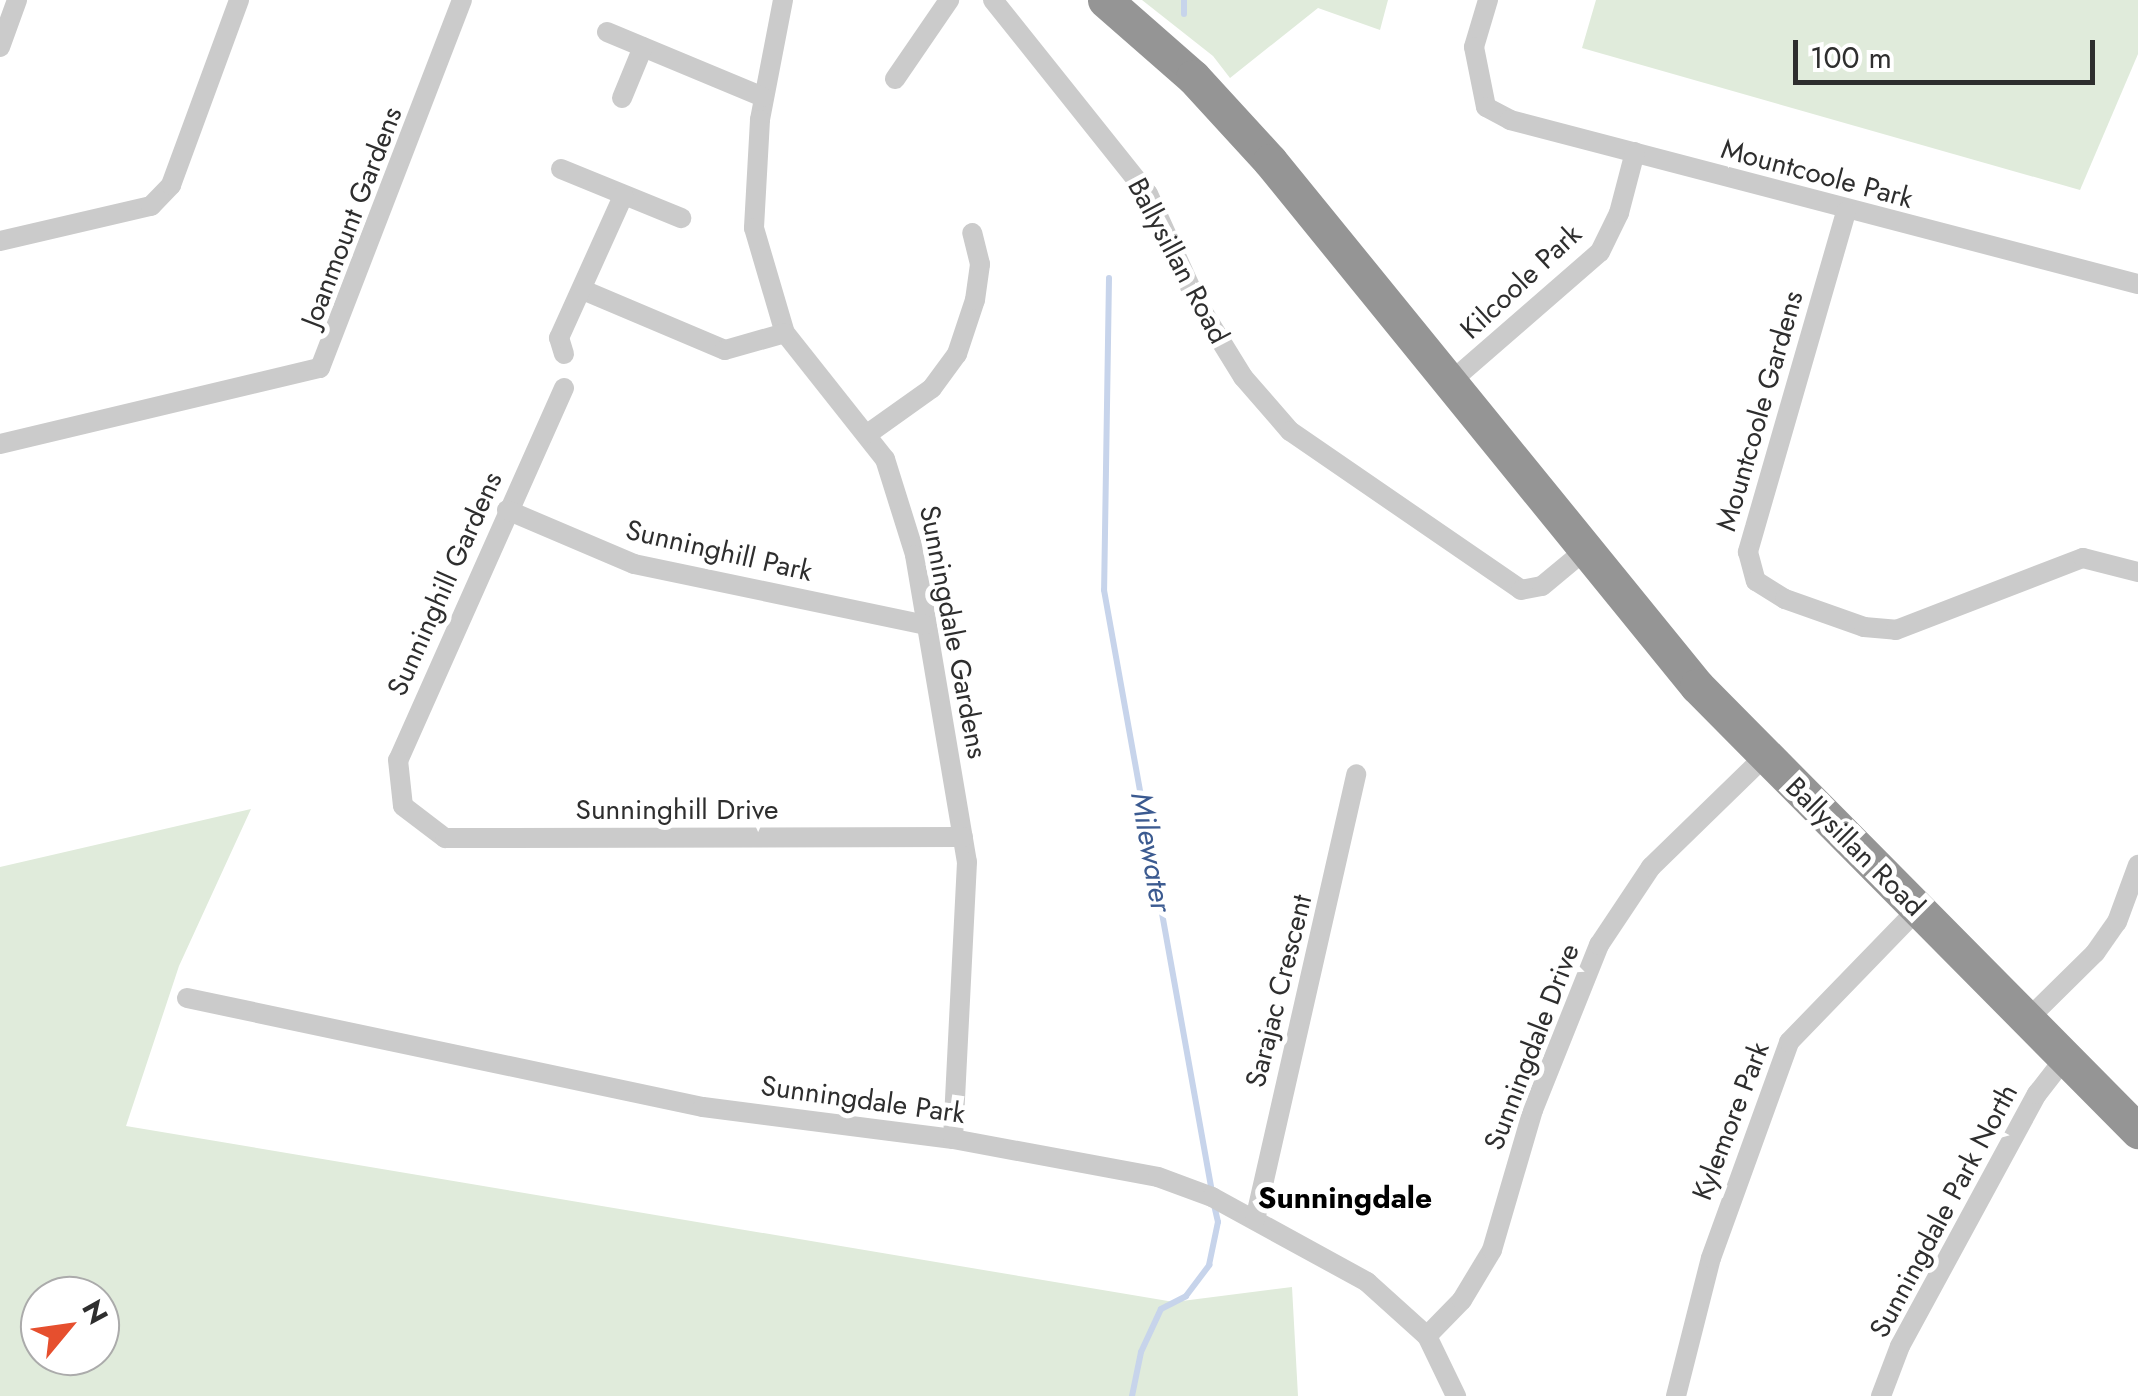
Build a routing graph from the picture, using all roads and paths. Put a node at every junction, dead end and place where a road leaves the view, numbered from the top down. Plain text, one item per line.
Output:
1 (18, 0) edge
2 (239, 0) edge
3 (462, 0) edge
4 (784, 0) edge
5 (948, 0) edge
6 (993, 0) edge
7 (1105, 0) edge
8 (1488, 0) edge
9 (607, 32) dead end
10 (642, 46) junction
11 (0, 47) edge
12 (895, 79) dead end
13 (763, 97) junction
14 (622, 98) dead end
15 (1635, 152) junction
16 (561, 169) dead end
17 (623, 196) junction
18 (1846, 212) junction
19 (682, 218) dead end
20 (972, 232) dead end
21 (0, 241) edge
22 (2138, 284) edge
23 (584, 290) junction
24 (784, 332) junction
25 (564, 354) dead end
26 (1448, 384) junction
27 (564, 388) dead end
28 (870, 433) junction
29 (0, 444) edge
30 (507, 510) junction
31 (1583, 552) junction
32 (2138, 572) edge
33 (925, 625) junction
34 (1765, 756) junction
35 (1356, 774) dead end
36 (403, 806) joint
37 (964, 837) junction
38 (2138, 865) edge
39 (1917, 910) junction
40 (187, 998) dead end
41 (2028, 1019) junction
42 (2066, 1058) junction
43 (2138, 1132) edge
44 (953, 1139) junction
45 (1256, 1220) junction
46 (1428, 1336) junction
47 (1456, 1396) edge
48 (1676, 1396) edge
49 (1881, 1396) edge

1 - 11 street
2 - 21 street
3 - 29 street, Joanmount Gardens
4 - 13 street, Sunningdale Gardens
5 - 12 street
6 - 31 street, Ballysillan Road
7 - 26 highway, Ballysillan Road
8 - 15 street, Mountcoole Park
9 - 10 street
10 - 13 street
10 - 14 street
13 - 24 street, Sunningdale Gardens
15 - 18 street, Mountcoole Park
15 - 26 street, Kilcoole Park
16 - 17 street
17 - 19 street
17 - 23 street
18 - 22 street, Mountcoole Park
18 - 32 street, Mountcoole Gardens
20 - 28 street
23 - 24 street
23 - 25 street
24 - 28 street, Sunningdale Gardens
26 - 31 highway, Ballysillan Road
27 - 30 street, Sunninghill Gardens
28 - 33 street, Sunningdale Gardens
30 - 33 street, Sunninghill Park
30 - 36 street, Sunninghill Gardens
31 - 34 highway, Ballysillan Road
33 - 37 street, Sunningdale Gardens
34 - 39 highway, Ballysillan Road
34 - 46 street, Sunningdale Drive
35 - 45 street, Sarajac Crescent
36 - 37 street, Sunninghill Drive
37 - 44 street, Sunningdale Gardens
38 - 41 street
39 - 41 highway, Ballysillan Road
39 - 48 street, Kylemore Park
40 - 44 street, Sunningdale Park
41 - 42 highway, Ballysillan Road
42 - 43 highway, Ballysillan Road
42 - 49 street, Sunningdale Park North
44 - 45 street, Sunningdale Park
45 - 46 street, Sunningdale Park
46 - 47 street, Sunningdale Park

